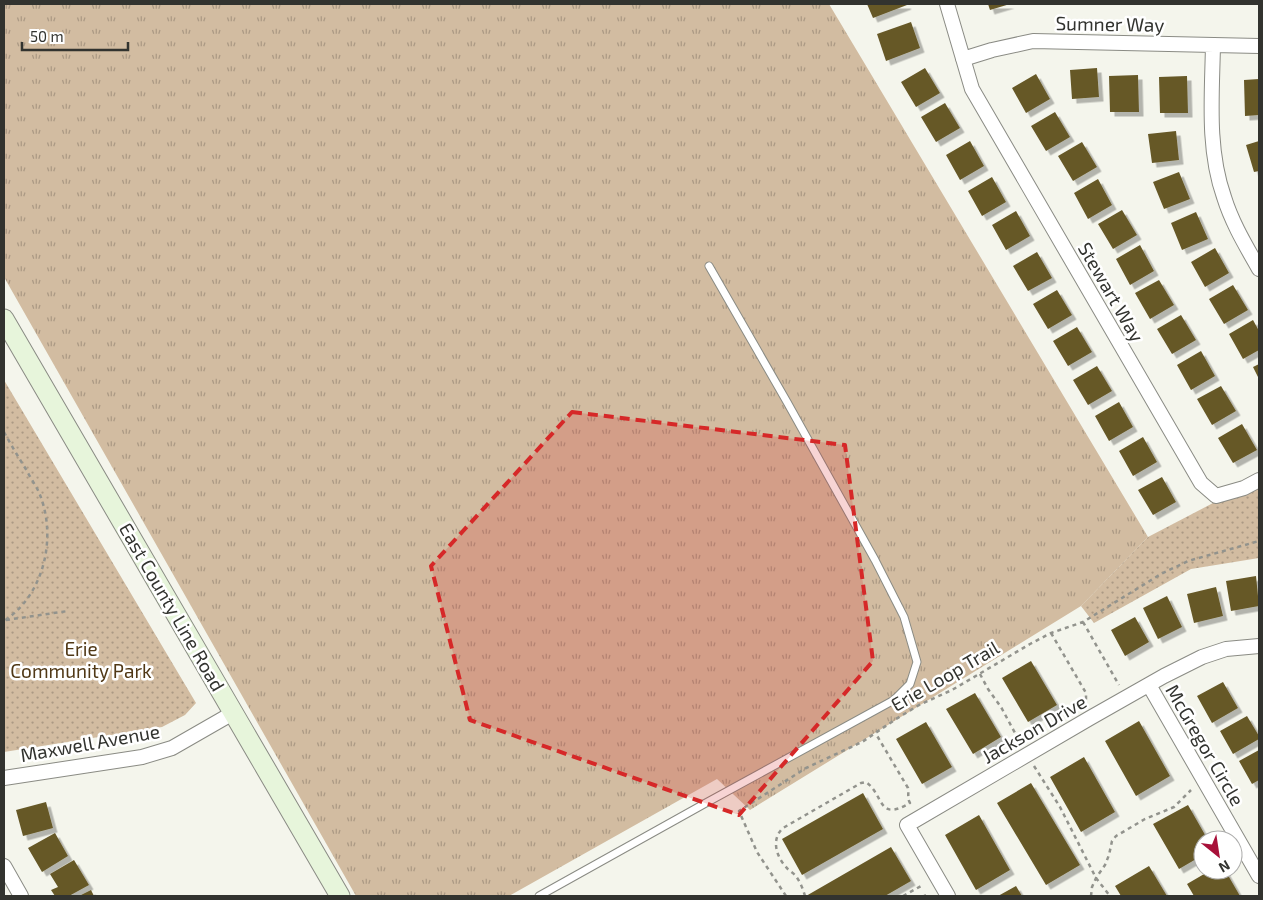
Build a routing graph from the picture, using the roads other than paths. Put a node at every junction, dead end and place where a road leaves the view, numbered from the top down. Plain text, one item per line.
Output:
1 (947, 4) edge
2 (1213, 45) junction
3 (1259, 46) edge
4 (963, 59) junction
5 (709, 266) dead end
6 (1259, 269) edge
7 (4, 319) edge
8 (1259, 480) edge
9 (1259, 646) edge
10 (1149, 685) junction
11 (233, 713) junction
12 (4, 778) edge
13 (4, 866) edge
14 (1259, 876) edge
15 (21, 896) edge
16 (340, 896) edge
17 (539, 896) edge
18 (948, 896) edge

1 - 4 street
2 - 3 street, Sumner Way
2 - 4 street, Sumner Way
2 - 6 street
4 - 8 street, Stewart Way
5 - 17 lane
7 - 11 main road, East County Line Road
9 - 10 street, Jackson Drive
10 - 14 street, McGregor Circle
10 - 18 street, Jackson Drive
11 - 12 street, Maxwell Avenue
11 - 16 main road, East County Line Road
13 - 15 street

